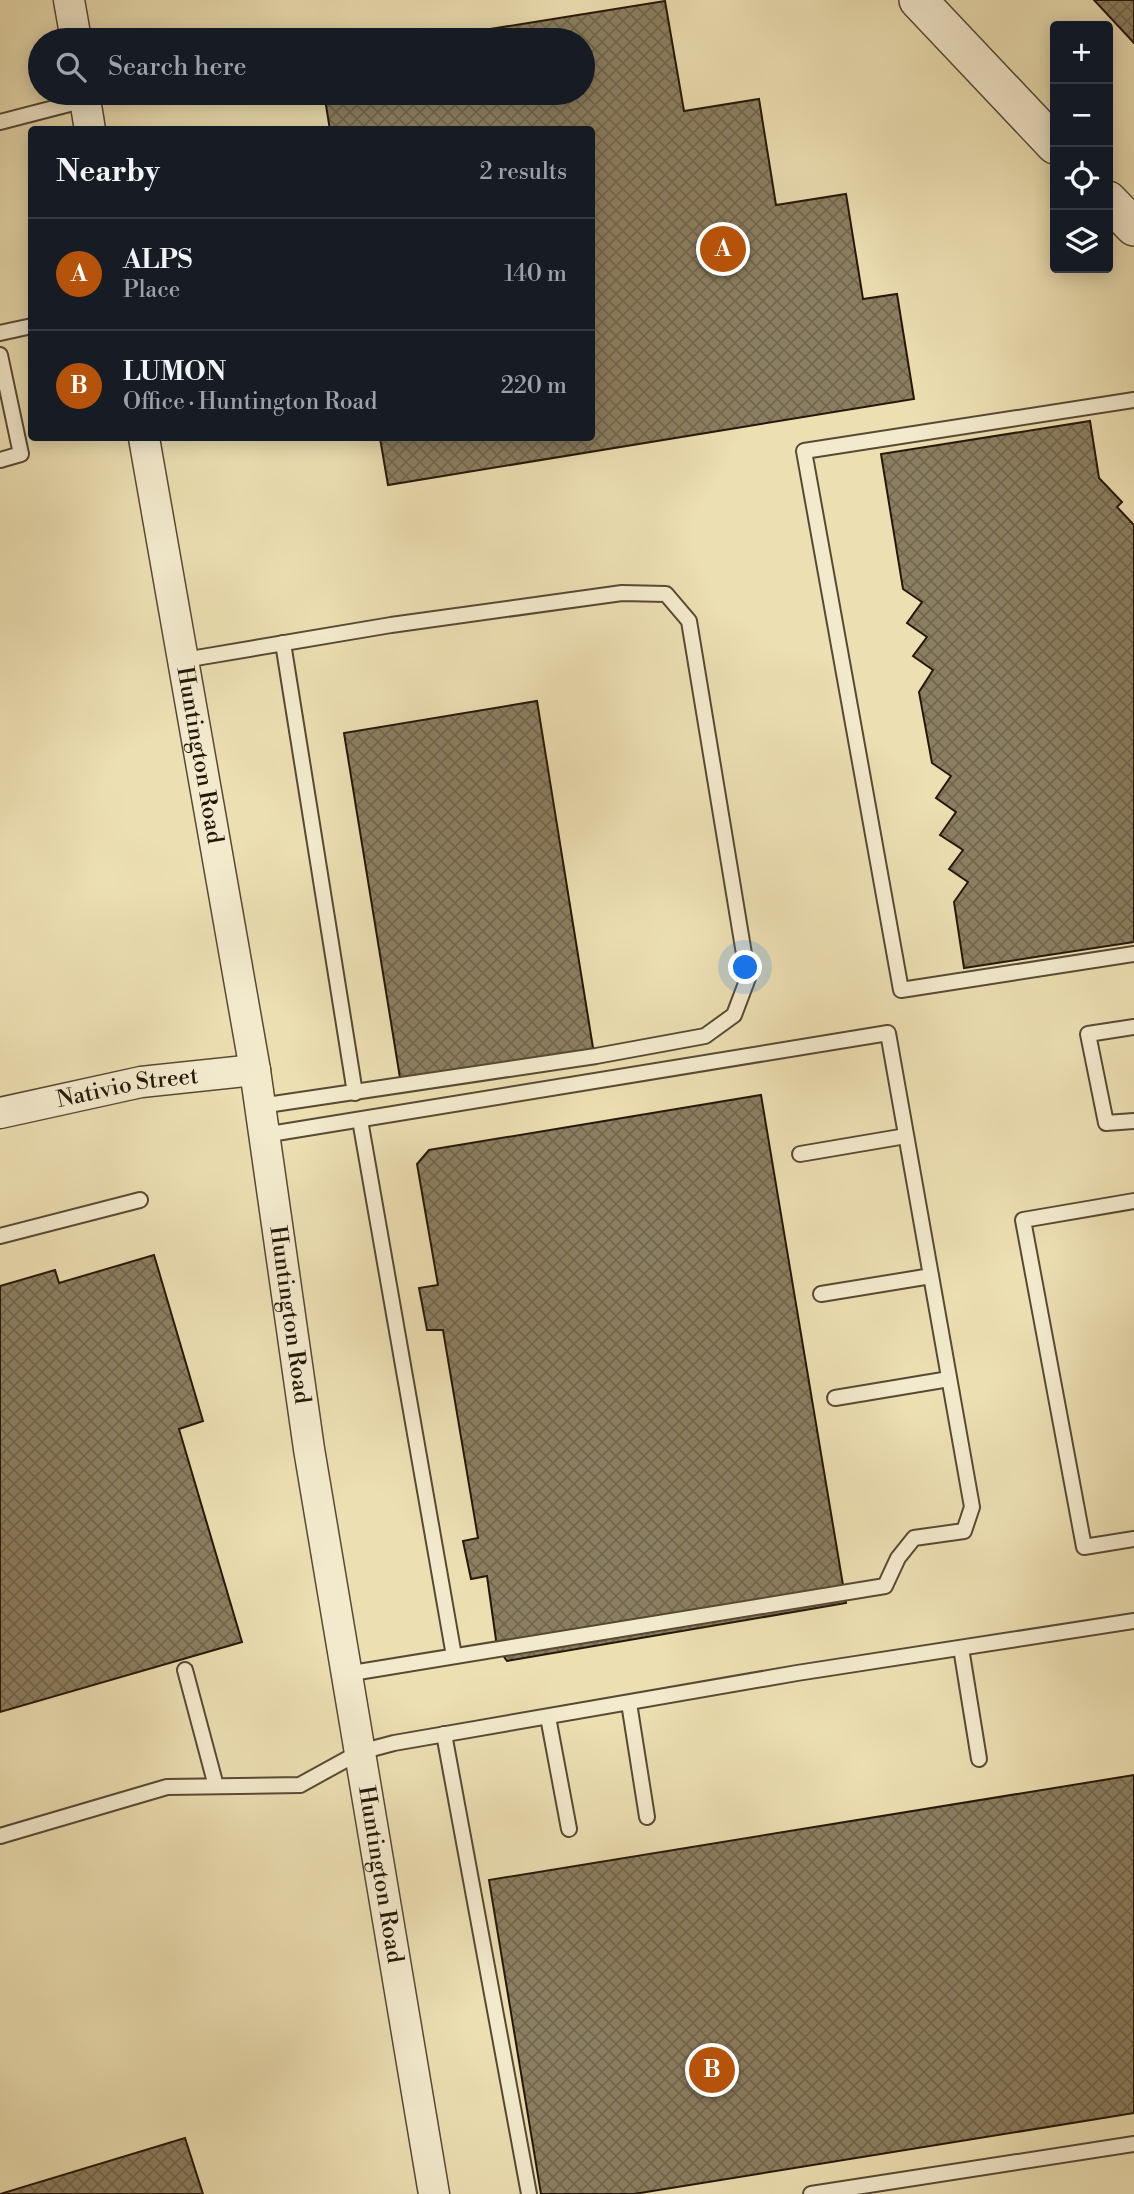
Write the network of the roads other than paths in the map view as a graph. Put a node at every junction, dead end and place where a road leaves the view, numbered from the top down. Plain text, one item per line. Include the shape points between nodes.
1 (69, 0) edge
2 (918, 0) edge
3 (74, 28) edge
4 (56, 105) edge
5 (86, 105) edge
6 (0, 122) edge
7 (89, 126) edge
8 (1050, 140) edge
9 (1113, 205) edge
10 (1134, 227) edge
11 (28, 327) edge
12 (0, 333) edge
13 (0, 355) edge
14 (1134, 400) edge
15 (145, 441) edge
16 (0, 460) edge
17 (283, 643) junction
18 (184, 660) junction
19 (1134, 954) edge
20 (1134, 1027) edge
21 (255, 1070) junction
22 (355, 1093) junction
23 (260, 1106) junction
24 (0, 1114) edge
25 (360, 1120) junction
26 (1134, 1121) edge
27 (264, 1135) junction
28 (906, 1136) junction
29 (800, 1154) dead end
30 (140, 1200) dead end
31 (1134, 1200) edge
32 (0, 1236) edge
33 (931, 1276) junction
34 (821, 1294) dead end
35 (949, 1379) junction
36 (835, 1398) dead end
37 (1134, 1539) edge
38 (1134, 1621) edge
39 (961, 1648) junction
40 (454, 1656) junction
41 (185, 1670) dead end
42 (346, 1674) junction
43 (629, 1703) junction
44 (548, 1717) junction
45 (444, 1734) junction
46 (360, 1752) junction
47 (979, 1759) dead end
48 (216, 1786) junction
49 (647, 1817) dead end
50 (569, 1829) dead end
51 (0, 1836) edge
52 (1134, 2144) edge
53 (842, 2192) edge
54 (434, 2194) edge
55 (529, 2194) edge
56 (811, 2194) edge

1 - 3 street
2 - 8 street
4 - 6 lane
5 - 7 street
9 - 10 street
11 - 12 lane
13 - 16 lane via 21,454
14 - 19 lane via 804,451 901,990
15 - 18 street, Huntington Road
17 - 18 lane
17 - 22 lane
17 - 22 lane via 622,593 666,594 689,621 748,978 734,1015 705,1036
18 - 21 street, Huntington Road
20 - 26 lane via 1088,1034 1106,1123
21 - 23 street, Huntington Road
21 - 24 street, Nativio Street via 141,1082
22 - 23 lane
23 - 27 street, Huntington Road
25 - 27 lane
25 - 28 lane via 888,1033
25 - 40 lane
27 - 42 street, Huntington Road
28 - 29 lane
28 - 33 lane
30 - 32 lane
31 - 37 lane via 1023,1220 1084,1547
33 - 34 lane
33 - 35 lane
35 - 36 lane
35 - 40 lane via 972,1507 964,1531 914,1538 885,1586
38 - 39 lane
39 - 43 lane
39 - 47 lane
40 - 42 lane
41 - 48 lane
42 - 46 street, Huntington Road
43 - 44 lane
43 - 49 lane
44 - 45 lane
44 - 50 lane
45 - 46 lane
45 - 55 lane
46 - 48 lane via 300,1785
46 - 54 street, Huntington Road
48 - 51 lane via 167,1787
52 - 53 lane
53 - 56 lane

